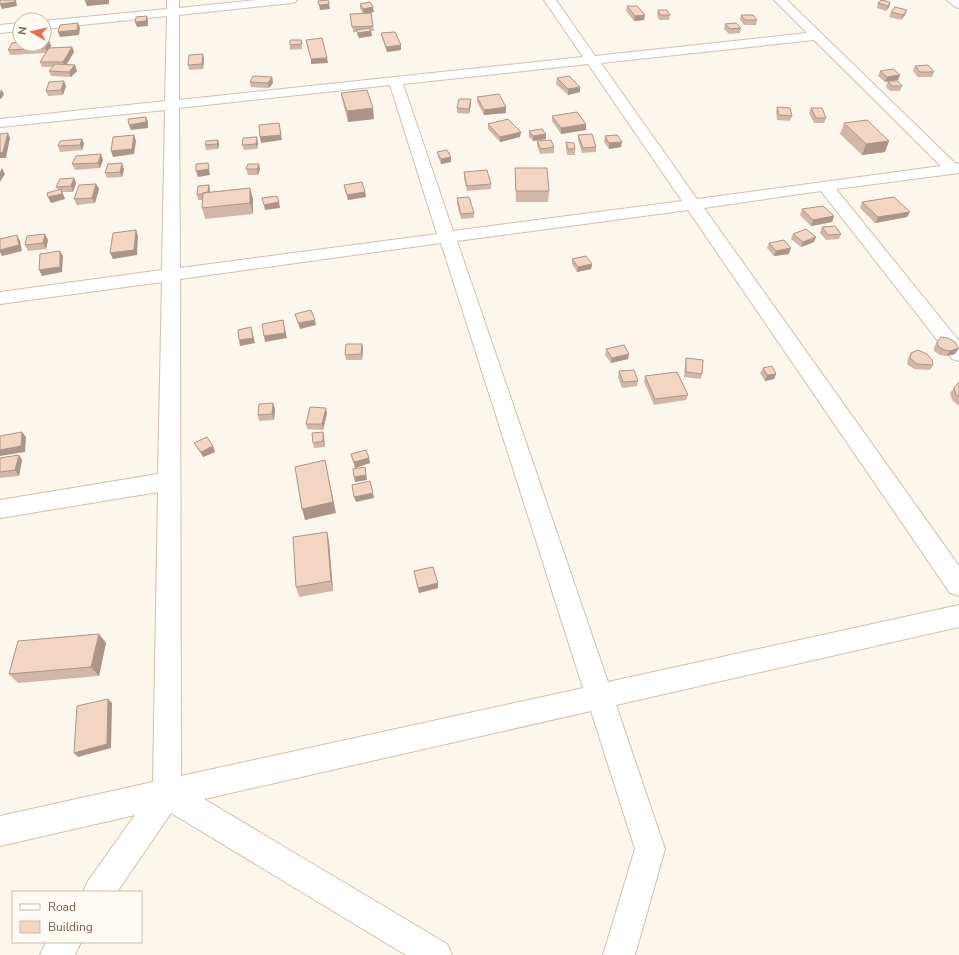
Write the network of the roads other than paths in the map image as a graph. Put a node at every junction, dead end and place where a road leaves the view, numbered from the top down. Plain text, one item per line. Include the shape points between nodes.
1 (291, 0) edge
2 (550, 0) edge
3 (780, 0) edge
4 (953, 0) edge
5 (959, 5) edge
6 (173, 6) edge
7 (52, 24) edge
8 (12, 28) edge
9 (0, 29) edge
10 (817, 36) junction
11 (592, 60) junction
12 (395, 81) junction
13 (172, 105) junction
14 (0, 123) edge
15 (956, 168) edge
16 (825, 186) junction
17 (693, 204) junction
18 (447, 237) junction
19 (171, 275) junction
20 (0, 298) edge
21 (959, 354) edge
22 (170, 480) junction
23 (0, 509) edge
24 (959, 586) edge
25 (959, 616) edge
26 (600, 696) junction
27 (167, 794) junction
28 (0, 831) edge
29 (100, 891) edge
30 (64, 943) edge
31 (56, 955) edge
32 (436, 955) edge
33 (619, 955) edge

1 - 6 street
2 - 11 street
3 - 10 street
4 - 5 street
6 - 7 street
6 - 13 street
8 - 9 street
10 - 11 street
10 - 15 street
11 - 12 street
11 - 17 street
12 - 13 street
12 - 18 street
13 - 14 street
13 - 19 street
15 - 16 street
16 - 17 street
16 - 21 street
17 - 18 street
17 - 24 street
18 - 19 street
18 - 26 street
19 - 20 street
19 - 22 street
22 - 23 street
22 - 27 street
25 - 26 street
26 - 27 street
26 - 33 street via 650,849
27 - 28 street
27 - 29 street
27 - 32 street
30 - 31 street

